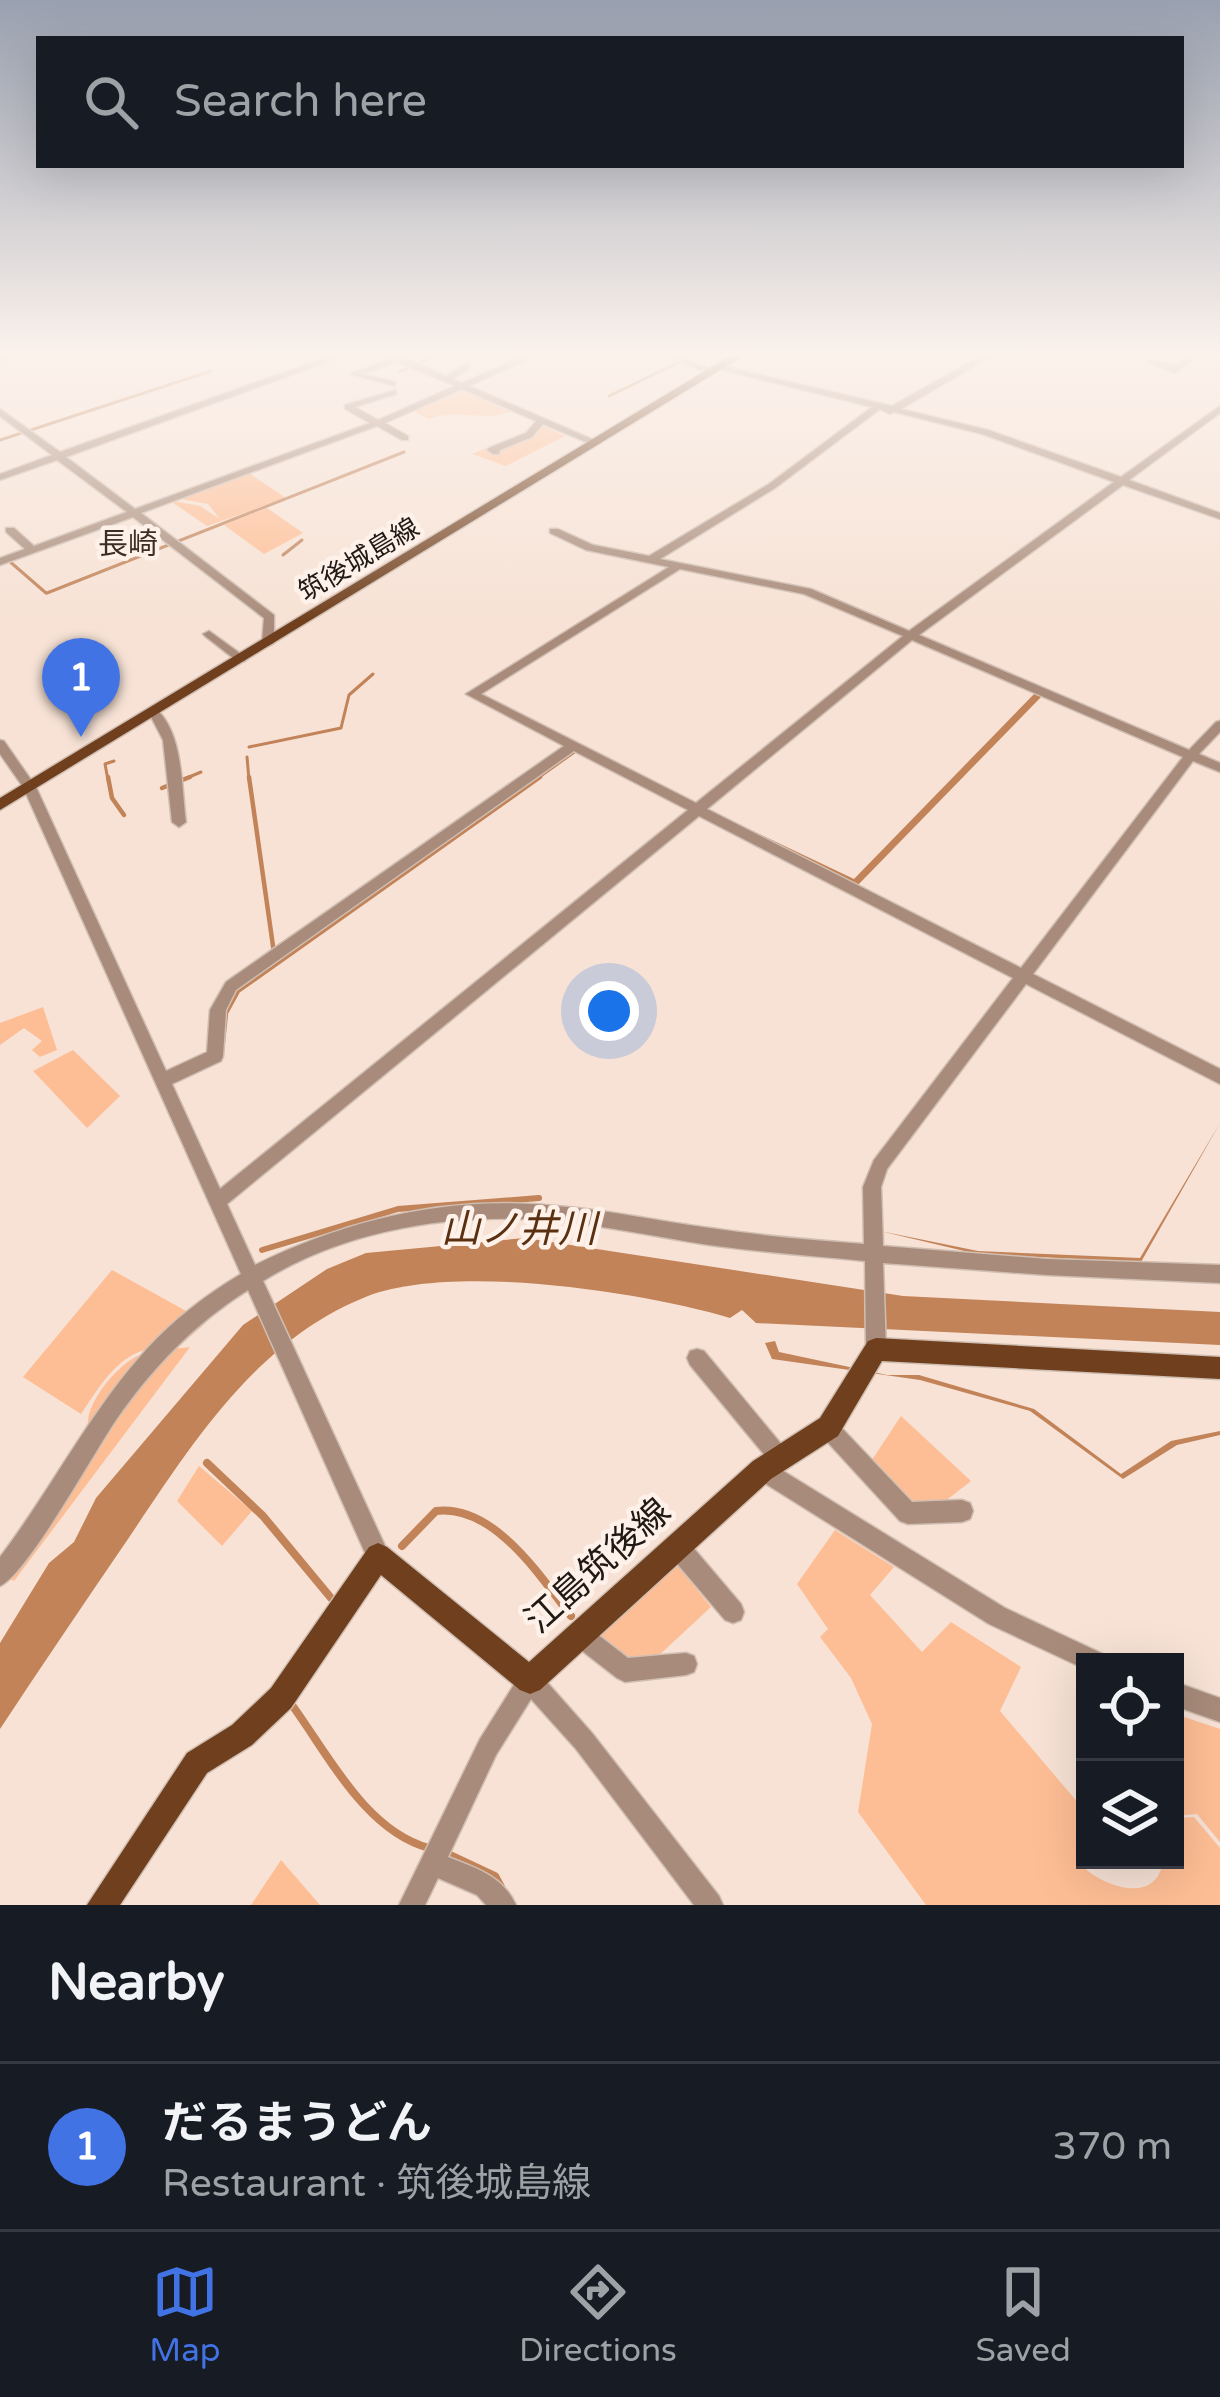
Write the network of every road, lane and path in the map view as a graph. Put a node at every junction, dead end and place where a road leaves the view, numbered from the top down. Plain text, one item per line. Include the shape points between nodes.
1 (41, 443) edge
2 (99, 443) edge
3 (321, 443) edge
4 (509, 443) edge
5 (596, 443) edge
6 (829, 443) edge
7 (1016, 443) edge
8 (1174, 443) edge
9 (496, 452) dead end
10 (59, 457) junction
11 (0, 477) edge
12 (1123, 481) junction
13 (134, 512) junction
14 (1220, 516) edge
15 (10, 530) dead end
16 (554, 532) dead end
17 (32, 550) junction
18 (649, 561) junction
19 (0, 562) edge
20 (678, 566) junction
21 (209, 634) dead end
22 (911, 635) junction
23 (268, 644) junction
24 (241, 659) junction
25 (154, 711) junction
26 (1220, 725) edge
27 (0, 744) edge
28 (572, 747) junction
29 (1191, 755) junction
30 (1220, 768) edge
31 (29, 787) junction
32 (0, 805) edge
33 (698, 810) junction
34 (179, 822) dead end
35 (1022, 976) junction
36 (1220, 1077) edge
37 (162, 1081) junction
38 (218, 1202) junction
39 (871, 1253) junction
40 (1220, 1274) edge
41 (251, 1276) junction
42 (876, 1341) junction
43 (697, 1358) dead end
44 (1220, 1368) edge
45 (828, 1428) junction
46 (771, 1464) junction
47 (962, 1511) dead end
48 (677, 1546) junction
49 (378, 1556) junction
50 (0, 1576) edge
51 (733, 1612) dead end
52 (580, 1635) junction
53 (1076, 1653) edge
54 (686, 1664) dead end
55 (530, 1680) junction
56 (1184, 1697) edge
57 (1220, 1710) edge
58 (434, 1863) junction
59 (102, 1905) edge
60 (412, 1905) edge
61 (502, 1905) edge
62 (710, 1905) edge

1 - 10 street
2 - 10 street
3 - 13 street
4 - 9 street
5 - 23 main road, 筑後城島線
6 - 18 street
7 - 12 street
8 - 12 street
10 - 11 street
10 - 13 street
12 - 14 street
12 - 22 street
13 - 17 street
13 - 23 street via 270,617
15 - 17 street
16 - 18 street
17 - 19 street
18 - 20 street
20 - 22 street via 807,591
20 - 28 street via 472,694
21 - 24 street
22 - 29 street
22 - 33 street
23 - 24 main road, 筑後城島線
24 - 25 main road, 筑後城島線
25 - 31 main road, 筑後城島線
25 - 34 street via 169,740
26 - 29 street
27 - 31 street
28 - 33 street
28 - 37 street via 231,986 218,1010 215,1056
29 - 30 street
29 - 35 street
31 - 32 main road, 筑後城島線
31 - 37 street
33 - 35 street
33 - 38 street
35 - 36 street
35 - 39 street via 880,1165
37 - 38 street
38 - 41 street
39 - 40 street
39 - 41 street via 479,1211 358,1229
39 - 42 street
41 - 49 street
41 - 50 street via 181,1329 110,1411
42 - 44 main road
42 - 45 main road, 江島筑後線
43 - 46 street
45 - 46 main road, 江島筑後線
45 - 47 street via 908,1513
46 - 48 main road, 江島筑後線
46 - 53 street via 997,1616
48 - 51 street
48 - 52 main road, 江島筑後線
49 - 55 main road, 江島筑後線
49 - 59 main road via 281,1698 197,1763
52 - 54 street via 625,1670
52 - 55 main road, 江島筑後線
55 - 58 street via 488,1747
55 - 62 street
56 - 57 street
58 - 60 street
58 - 61 street via 486,1886

